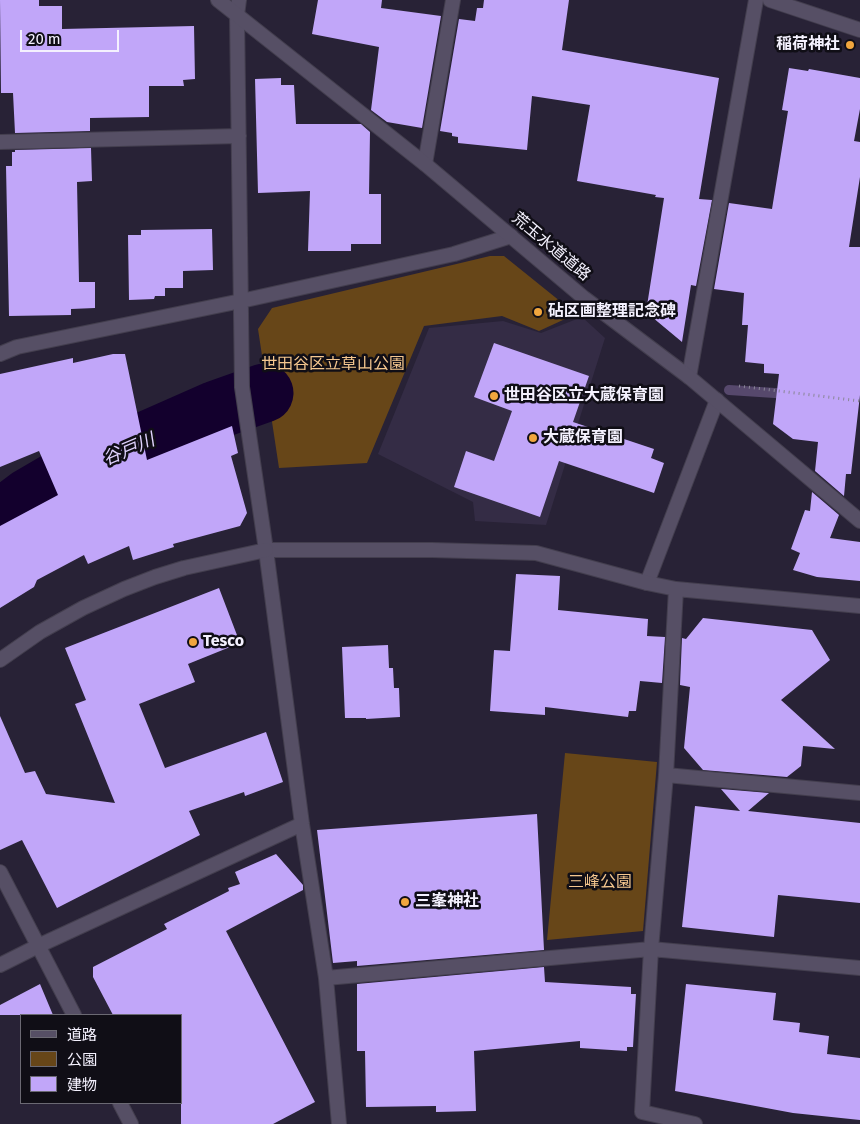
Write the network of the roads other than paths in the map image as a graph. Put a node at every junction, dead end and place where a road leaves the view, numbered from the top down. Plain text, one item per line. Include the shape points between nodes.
1 (218, 0) edge
2 (239, 0) edge
3 (453, 0) edge
4 (756, 0) edge
5 (770, 0) edge
6 (237, 15) junction
7 (860, 30) edge
8 (239, 136) junction
9 (0, 142) edge
10 (425, 164) junction
11 (510, 236) junction
12 (241, 301) junction
13 (0, 354) edge
14 (689, 377) junction
15 (717, 400) junction
16 (860, 521) edge
17 (266, 550) junction
18 (647, 583) junction
19 (676, 589) junction
20 (860, 606) edge
21 (0, 660) edge
22 (666, 775) junction
23 (860, 793) edge
24 (302, 824) junction
25 (0, 872) edge
26 (38, 946) junction
27 (651, 949) junction
28 (0, 965) edge
29 (860, 968) edge
30 (326, 978) junction
31 (73, 1014) edge
32 (121, 1104) edge
33 (131, 1124) edge
34 (339, 1124) edge
35 (694, 1124) edge

1 - 6 street, 荒玉水道道路
2 - 6 street
3 - 10 street
4 - 14 street
5 - 7 street
6 - 8 street
6 - 10 street, 荒玉水道道路
8 - 9 street
8 - 12 street
10 - 11 street, 荒玉水道道路
11 - 12 street via 454,254
11 - 14 street, 荒玉水道道路 via 584,298
12 - 13 street via 17,347
12 - 17 street via 242,387
14 - 15 street, 荒玉水道道路
15 - 16 street, 荒玉水道道路
15 - 18 street
17 - 18 street via 536,553
17 - 21 street via 184,568 124,589 40,632
17 - 24 street
18 - 19 street
19 - 20 street
19 - 22 street
22 - 23 street
22 - 27 street
24 - 26 street
24 - 30 street
25 - 26 street
26 - 28 street
26 - 31 street
27 - 29 street
27 - 30 street
27 - 35 street via 642,1112
30 - 34 street
32 - 33 street

